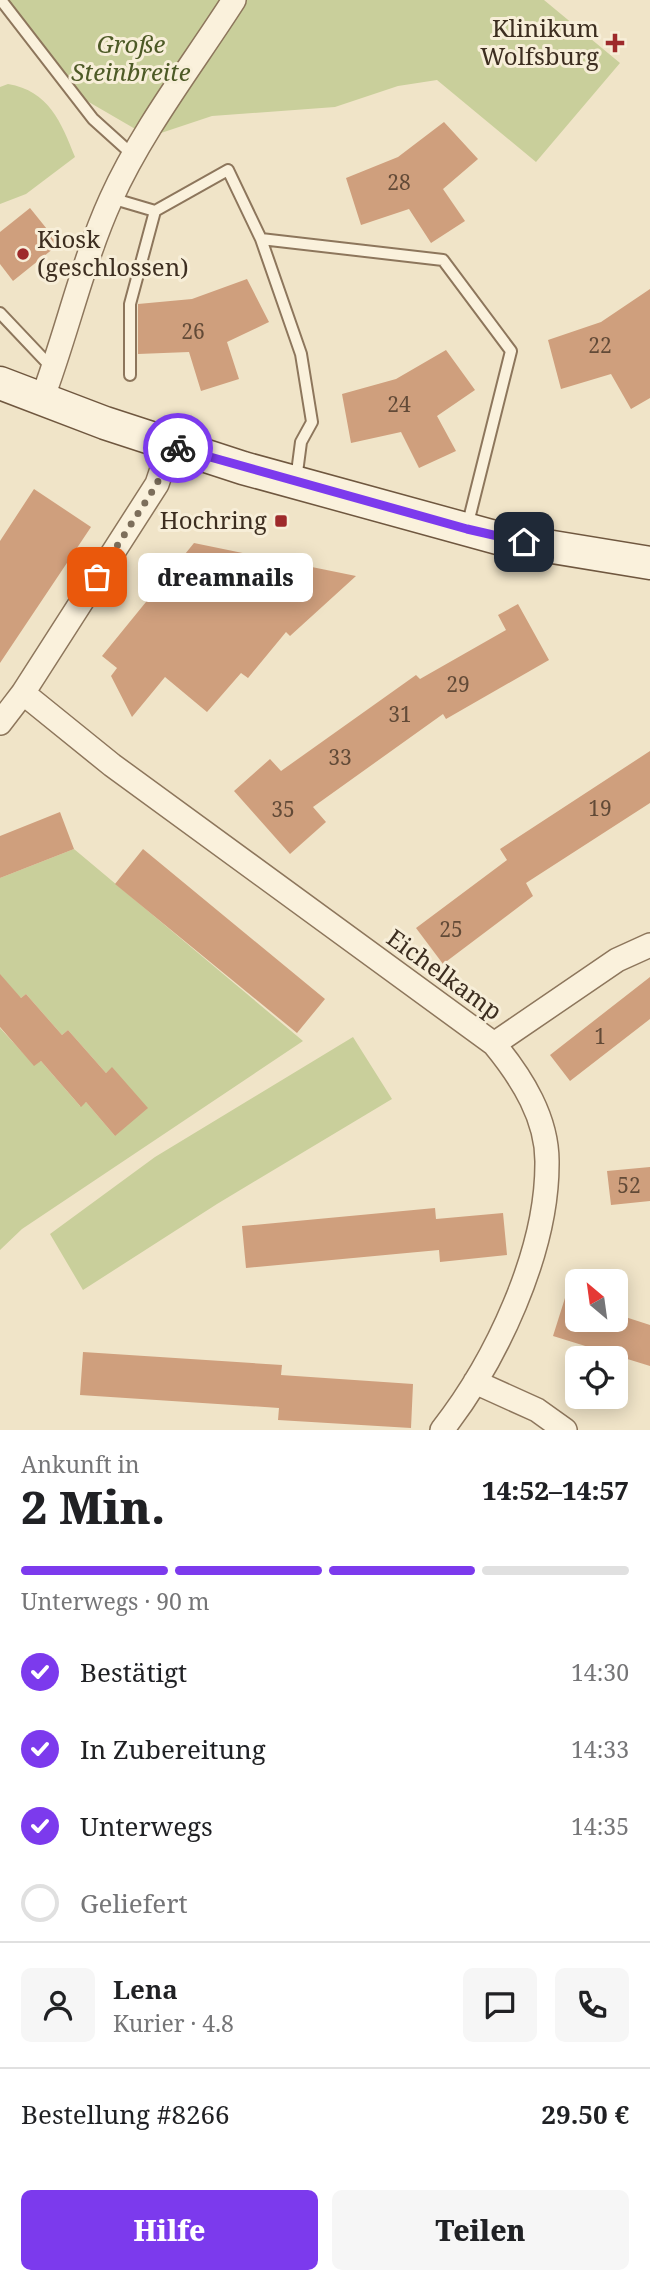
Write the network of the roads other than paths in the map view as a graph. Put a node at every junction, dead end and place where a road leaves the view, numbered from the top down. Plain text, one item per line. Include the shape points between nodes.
1 (1, 0) edge
2 (234, 0) edge
3 (134, 156) junction
4 (111, 198) junction
5 (155, 211) junction
6 (261, 239) junction
7 (0, 313) edge
8 (53, 369) junction
9 (130, 375) dead end
10 (0, 383) edge
11 (41, 399) junction
12 (170, 446) junction
13 (296, 482) junction
14 (467, 529) junction
15 (650, 563) edge
16 (23, 693) junction
17 (0, 723) edge
18 (650, 945) edge
19 (494, 1044) junction
20 (475, 1382) junction
21 (442, 1430) edge
22 (565, 1430) edge

1 - 3 lane via 93,119
2 - 3 street
3 - 4 street
4 - 5 lane
4 - 8 street
5 - 6 lane via 228,170
5 - 9 lane via 130,304
6 - 13 lane via 300,354 312,422 301,442
6 - 14 lane via 443,260 511,351
7 - 8 lane
8 - 11 street
10 - 11 street
11 - 12 street
12 - 13 street
12 - 16 street via 157,484
13 - 14 street
14 - 15 street
16 - 17 street
16 - 19 street, Eichelkamp via 112,765
18 - 19 street via 617,960
19 - 20 street, Eichelkamp via 520,1076 538,1116 547,1163 539,1226 524,1278
20 - 21 street, Eichelkamp
20 - 22 street via 537,1410

